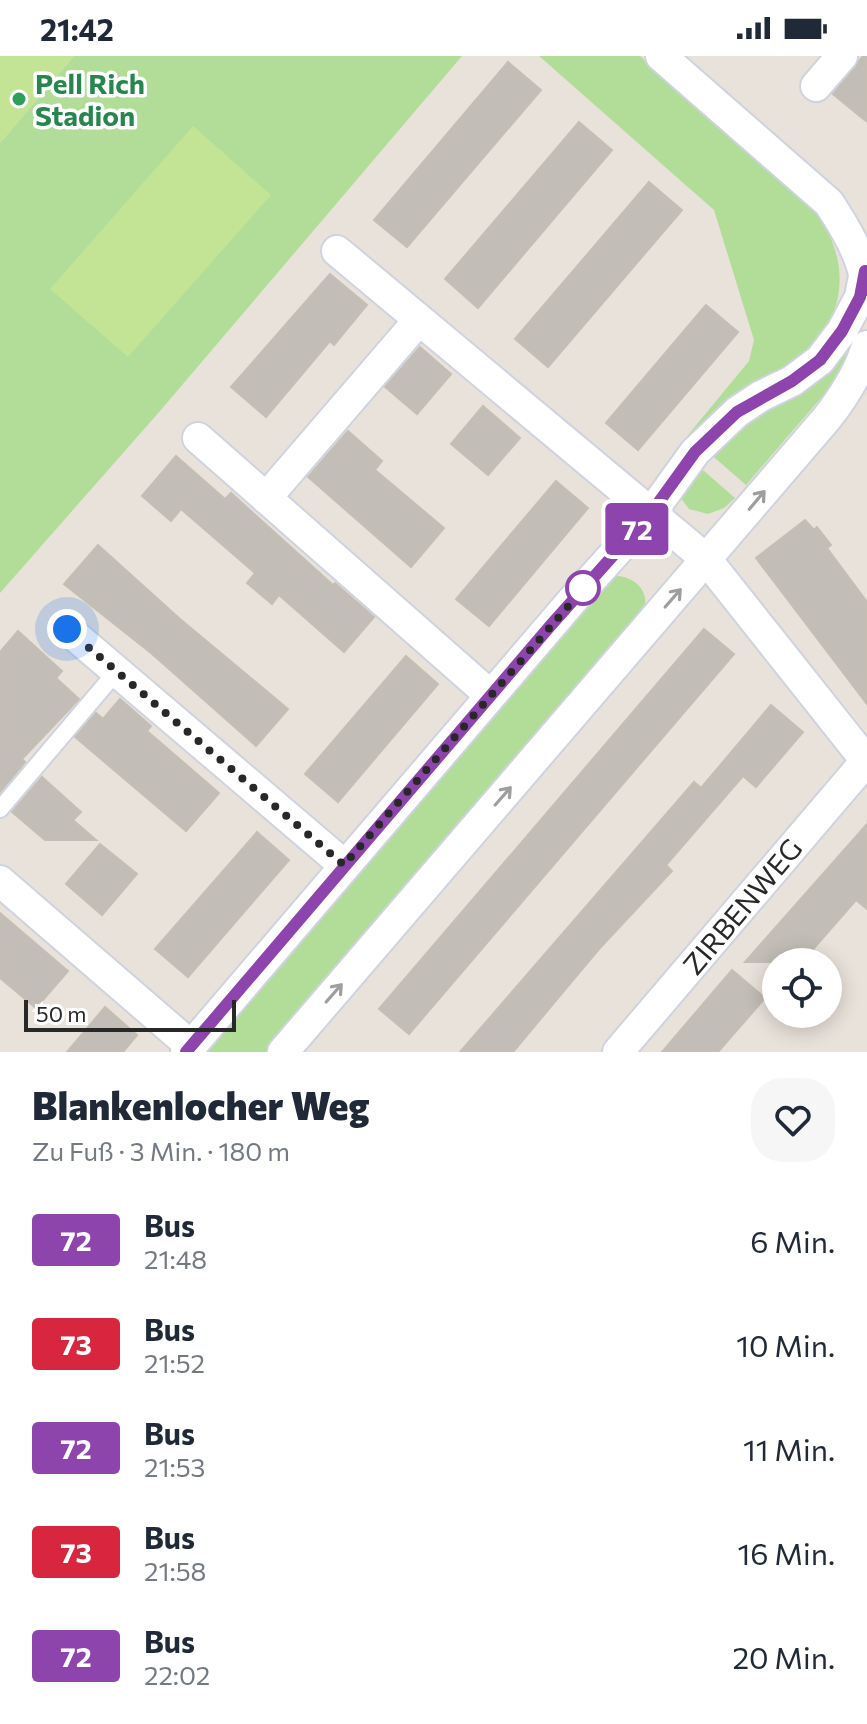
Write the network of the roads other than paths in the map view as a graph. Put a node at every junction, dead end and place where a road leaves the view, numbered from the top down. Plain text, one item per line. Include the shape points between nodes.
1 (662, 56) edge
2 (842, 56) edge
3 (816, 86) dead end
4 (337, 251) dead end
5 (866, 281) edge
6 (419, 320) junction
7 (867, 346) edge
8 (198, 438) dead end
9 (266, 498) junction
10 (651, 513) junction
11 (706, 559) junction
12 (67, 629) dead end
13 (117, 671) junction
14 (490, 695) junction
15 (866, 762) edge
16 (0, 809) edge
17 (344, 865) junction
18 (0, 881) edge
19 (188, 1049) edge
20 (283, 1052) edge
21 (618, 1052) edge

1 - 5 street via 829,203 846,228
2 - 3 street
4 - 6 street
5 - 10 street via 842,331 820,360 713,433
6 - 9 street
6 - 10 street
11 -> 7 street via 846,393
8 - 9 street
9 - 14 street
10 - 11 street
10 - 14 street
11 - 15 street
20 -> 11 street
12 - 13 street
13 - 16 lane
13 - 17 street
14 - 17 street
15 - 21 street, ZIRBENWEG
17 - 19 street
18 - 19 street

